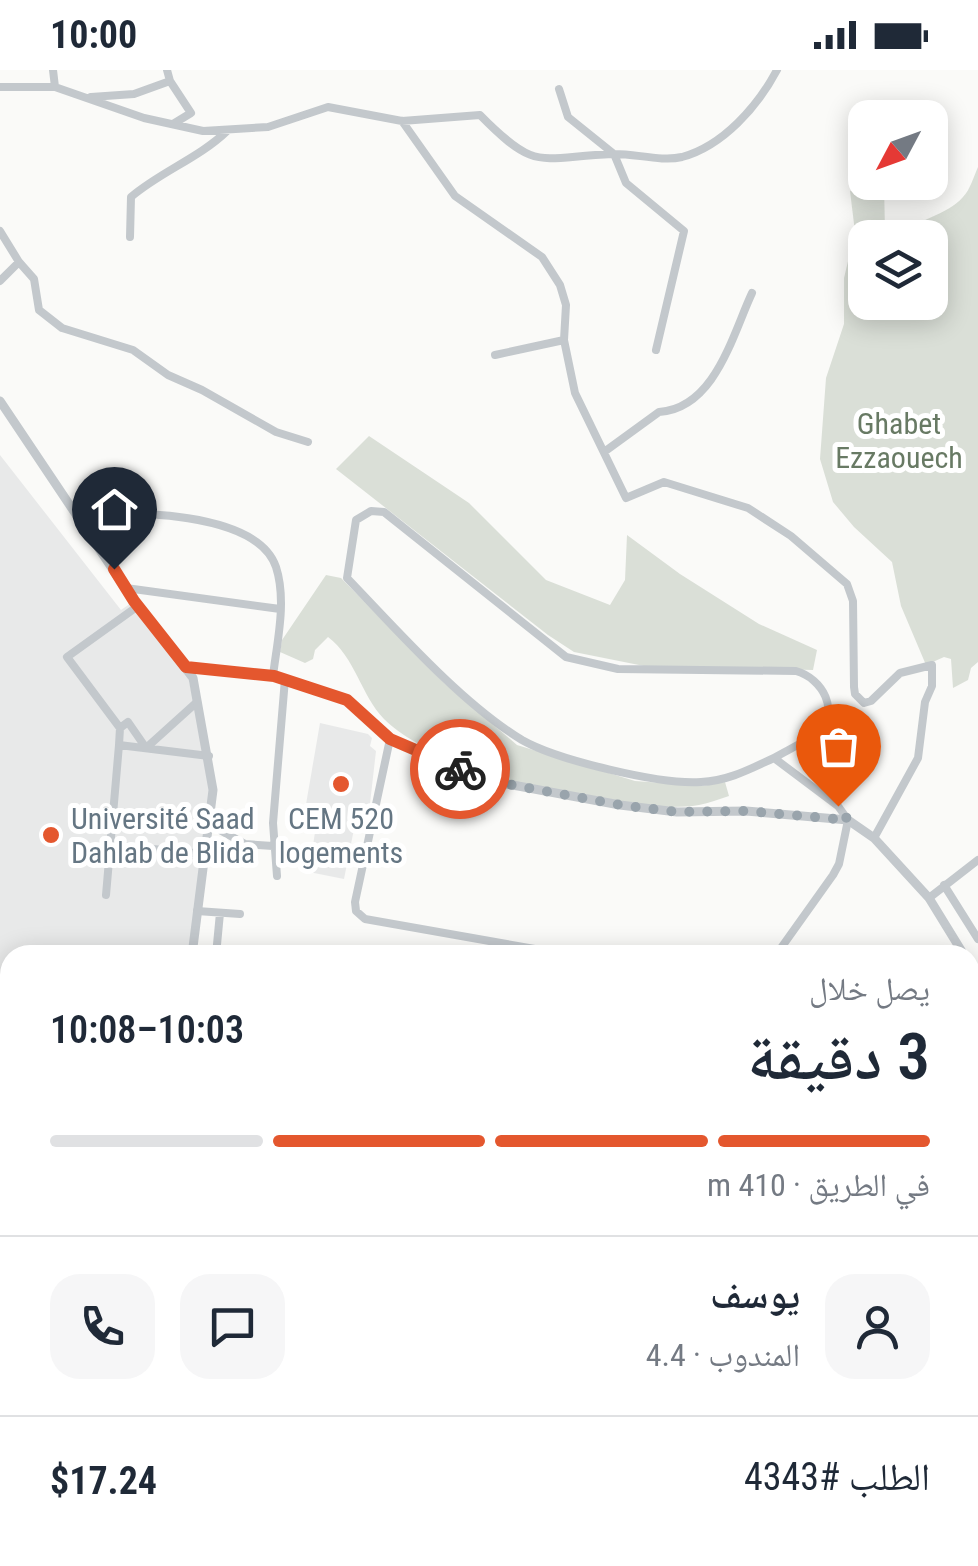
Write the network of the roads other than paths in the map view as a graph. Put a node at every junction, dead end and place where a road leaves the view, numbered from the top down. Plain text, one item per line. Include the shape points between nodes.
1 (54, 70) edge
2 (167, 70) edge
3 (777, 70) edge
4 (170, 81) junction
5 (0, 87) edge
6 (55, 87) junction
7 (559, 89) dead end
8 (86, 97) junction
9 (402, 121) junction
10 (172, 124) junction
11 (227, 131) junction
12 (614, 154) junction
13 (0, 231) edge
14 (130, 237) dead end
15 (19, 262) junction
16 (0, 282) edge
17 (752, 293) dead end
18 (564, 340) junction
19 (656, 350) dead end
20 (496, 355) dead end
21 (0, 401) edge
22 (308, 442) dead end
23 (604, 452) junction
24 (77, 513) junction
25 (125, 588) junction
26 (138, 606) junction
27 (280, 609) junction
28 (186, 667) junction
29 (274, 676) junction
30 (285, 679) junction
31 (197, 702) junction
32 (120, 728) junction
33 (390, 739) junction
34 (119, 745) junction
35 (146, 748) junction
36 (209, 756) junction
37 (774, 758) junction
38 (848, 820) junction
39 (209, 824) junction
40 (874, 838) junction
41 (111, 845) junction
42 (273, 846) junction
43 (206, 854) junction
44 (978, 860) edge
45 (277, 876) dead end
46 (944, 885) junction
47 (106, 895) dead end
48 (929, 898) junction
49 (197, 911) junction
50 (220, 912) junction
51 (240, 914) dead end
52 (978, 938) edge
53 (502, 944) joint
54 (193, 945) edge
55 (217, 945) edge
56 (508, 945) edge
57 (783, 945) edge
58 (958, 945) edge

1 - 6 street
2 - 4 street
3 - 12 street via 764,94 721,138 680,158
4 - 8 street via 134,94
4 - 10 street via 190,113
5 - 6 street
6 - 8 street
7 - 12 street via 568,118
8 - 10 street
9 - 11 street via 328,107
9 - 12 street via 480,114 525,155 541,160
9 - 18 street via 455,196 542,257 566,304
10 - 11 street
11 - 14 street via 131,198
12 - 19 street via 626,184 684,232
13 - 15 street
15 - 16 street
15 - 22 street via 34,278 39,310 62,328 132,350 276,432
17 - 23 street via 698,397 659,412
18 - 20 street
18 - 23 street via 574,392
21 - 24 street
23 - 40 street via 626,498 664,482 748,508 848,584 859,700 871,701 900,673 932,665 918,758
24 - 25 street
24 - 27 street via 124,512 243,532 271,557
25 - 26 street
25 - 27 street
26 - 28 street
26 - 32 street via 66,657
27 - 29 street
28 - 29 street
28 - 31 street
29 - 30 street
30 - 33 street via 347,700
30 - 42 street
31 - 35 street
31 - 36 street
32 - 34 street
32 - 35 street via 128,722
33 - 38 street via 507,784 620,805
33 - 53 street via 356,911 365,920
34 - 35 street
34 - 41 street
35 - 36 street
36 - 39 street
37 - 37 street via 734,776 682,781 625,774 520,739 449,680 347,578 356,520 384,512 566,657 618,669 796,671 812,677 826,695 825,721
37 - 38 street
38 - 40 street
38 - 57 street via 833,876
39 - 42 street via 245,844
39 - 43 street
40 - 48 street
41 - 43 street
41 - 47 street
42 - 45 street
43 - 49 street
44 - 46 street
46 - 48 street
46 - 52 street
48 - 58 street
49 - 50 street
49 - 54 street
50 - 51 street
50 - 55 street
53 - 56 street

